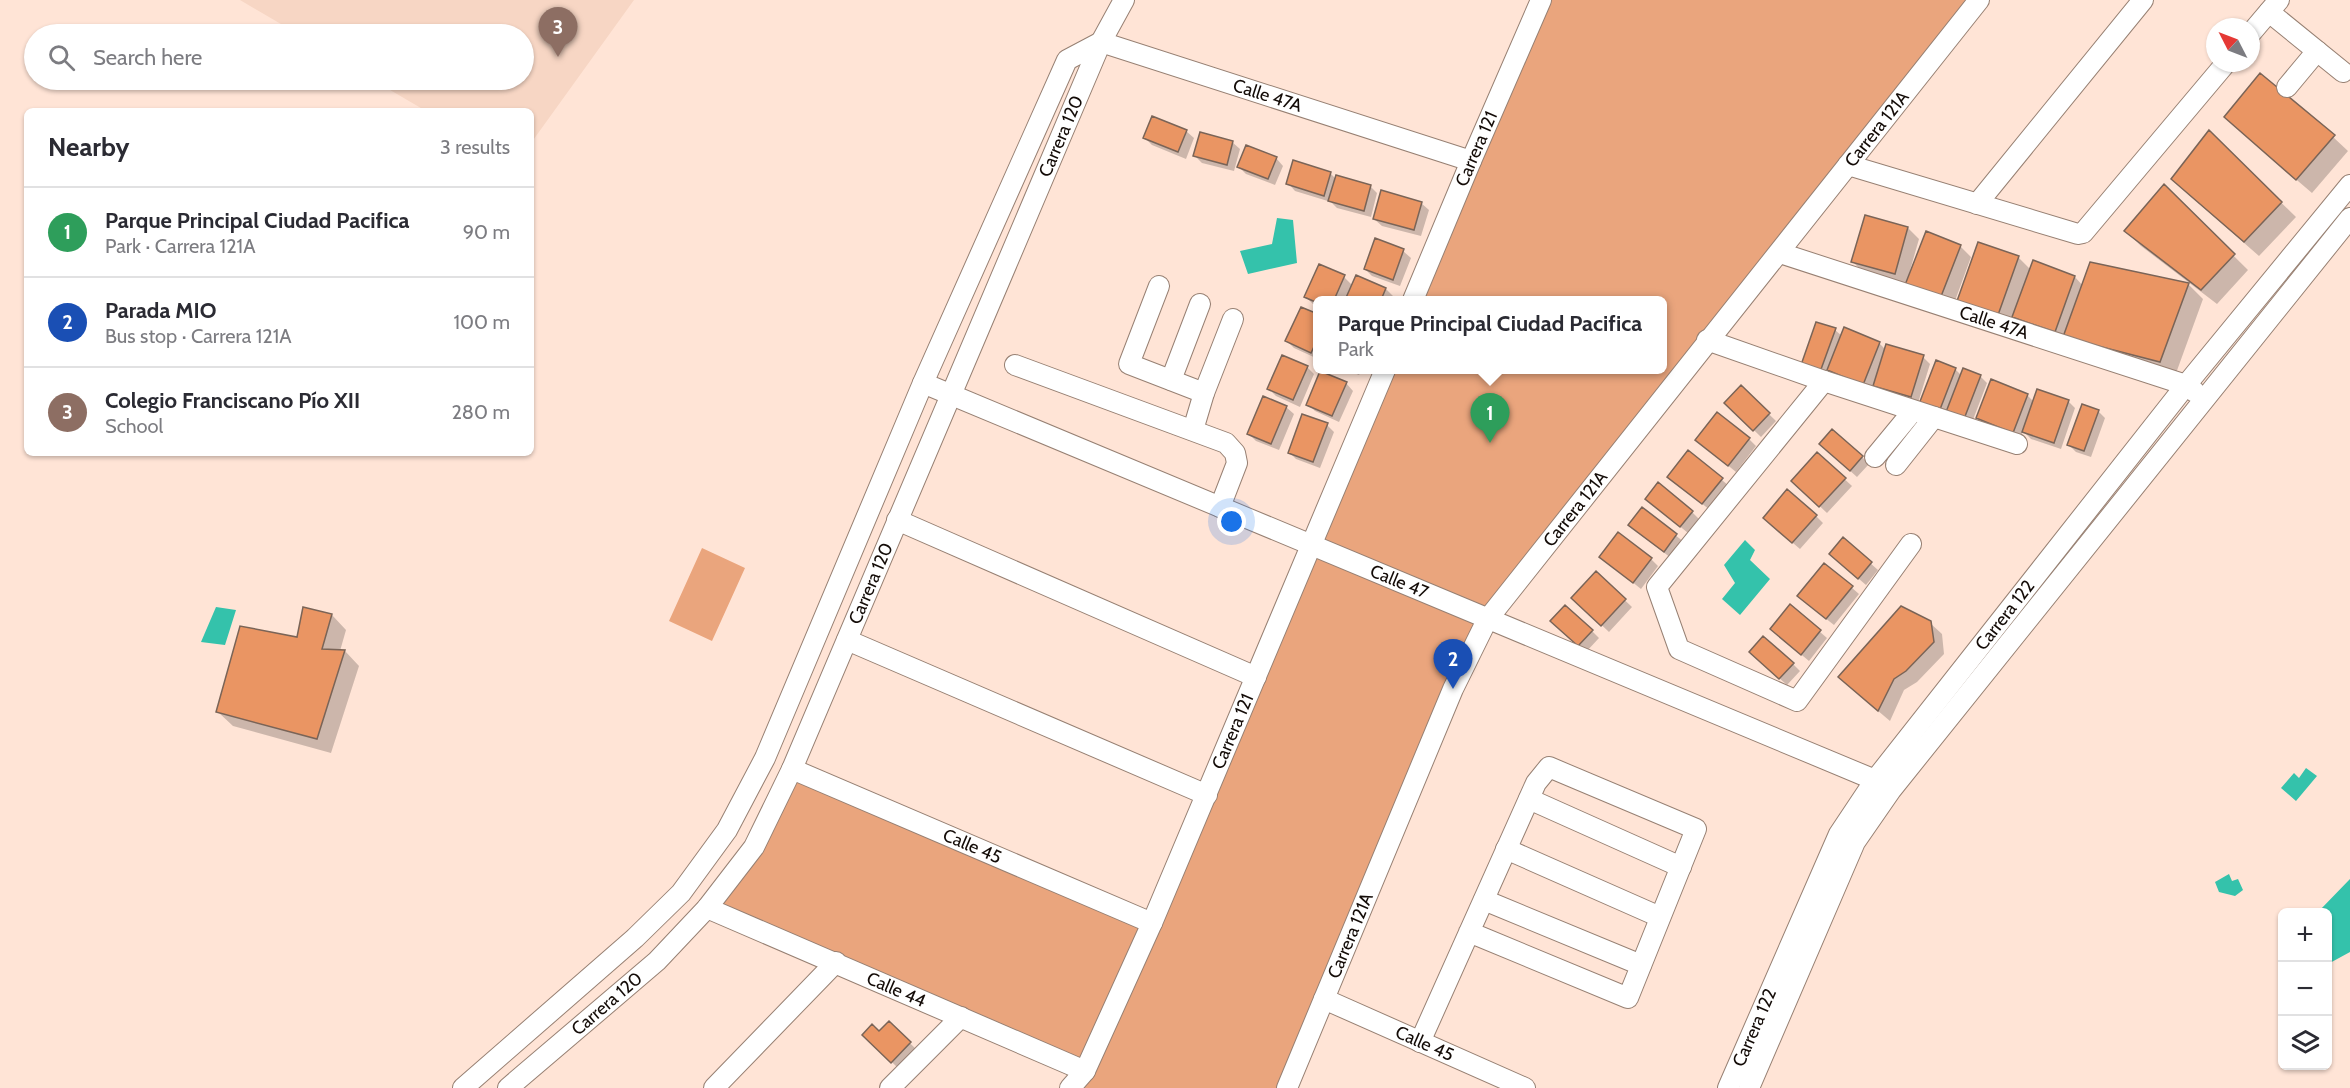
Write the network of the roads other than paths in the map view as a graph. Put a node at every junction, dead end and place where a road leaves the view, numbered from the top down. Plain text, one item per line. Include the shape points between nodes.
1 (1124, 0) edge
2 (1541, 0) edge
3 (1979, 0) edge
4 (2143, 0) edge
5 (2274, 6) edge
6 (2260, 22) edge
7 (1101, 42) junction
8 (2317, 51) junction
9 (2218, 72) edge
10 (2343, 72) dead end
11 (2287, 87) dead end
12 (1471, 161) junction
13 (1848, 165) junction
14 (2350, 184) edge
15 (1977, 204) junction
16 (2350, 218) edge
17 (1780, 253) junction
18 (1159, 286) dead end
19 (1415, 296) edge
20 (1200, 304) dead end
21 (1233, 319) dead end
22 (1707, 340) junction
23 (1015, 365) dead end
24 (1383, 374) edge
25 (1171, 380) junction
26 (1824, 381) junction
27 (923, 383) junction
28 (2186, 385) junction
29 (1204, 393) junction
30 (950, 395) junction
31 (2205, 400) junction
32 (1913, 411) junction
33 (1934, 417) junction
34 (1193, 430) junction
35 (2017, 444) dead end
36 (1875, 457) dead end
37 (1896, 465) dead end
38 (1220, 507) junction
39 (897, 520) junction
40 (1911, 544) dead end
41 (1312, 546) junction
42 (1487, 620) junction
43 (847, 640) junction
44 (1256, 677) junction
45 (792, 769) junction
46 (1883, 785) junction
47 (1207, 795) junction
48 (1529, 799) junction
49 (1506, 849) junction
50 (1681, 867) junction
51 (1484, 900) junction
52 (707, 908) junction
53 (1660, 917) junction
54 (1152, 923) junction
55 (1469, 932) junction
56 (836, 962) junction
57 (1641, 965) junction
58 (1324, 999) junction
59 (961, 1017) junction
60 (1420, 1042) junction
61 (1085, 1071) junction
62 (463, 1088) edge
63 (508, 1088) edge
64 (714, 1088) edge
65 (890, 1088) edge
66 (1070, 1088) edge
67 (1287, 1088) edge
68 (1525, 1088) edge
69 (1728, 1088) edge
70 (1749, 1088) edge

1 - 7 street, Carrera 120
2 - 12 street, Carrera 121
3 - 13 street, Carrera 121A
4 - 15 street
5 - 6 street
5 - 8 street
7 - 12 street, Calle 47A
7 - 27 street, Carrera 120 via 1067,60
7 - 30 street, Carrera 120
8 - 10 street
8 - 11 street
9 - 15 street via 2083,233
12 - 19 street, Carrera 121
13 - 15 street
13 - 17 street, Carrera 121A
14 - 28 street, Carrera 122
16 - 31 street, Carrera 122
17 - 22 street, Carrera 121A
17 - 28 street, Calle 47A
18 - 25 street via 1129,364
20 - 25 street
21 - 29 street
22 - 26 street
22 - 42 street, Carrera 121A
23 - 34 street
24 - 41 street, Carrera 121
25 - 29 street
26 - 32 street
26 - 40 street via 1657,587 1679,649 1797,701
27 - 30 street, Calle 47
27 - 62 street, Carrera 120 via 765,758 727,830 681,893 635,938
28 - 31 street, Calle 47A
28 - 46 street, Carrera 122
29 - 34 street
30 - 38 street, Calle 47
30 - 39 street, Carrera 120
31 - 46 street, Carrera 122
32 - 33 street
32 - 36 street
33 - 35 street
33 - 37 street
34 - 38 street via 1226,443 1235,453 1237,463
38 - 41 street, Calle 47
39 - 43 street, Carrera 120
39 - 44 street
41 - 42 street, Calle 47
41 - 44 street, Carrera 121
42 - 46 street, Calle 47
42 - 58 street, Carrera 121A via 1453,689
43 - 45 street, Carrera 120
43 - 47 street
44 - 47 street, Carrera 121
45 - 52 street, Carrera 120 via 754,847
45 - 54 street, Calle 45
46 - 69 street, Carrera 122 via 1839,834
46 - 70 street, Carrera 122
47 - 54 street, Carrera 121
48 - 49 street
48 - 50 street
48 - 50 street via 1549,767 1696,829
49 - 51 street
49 - 53 street
50 - 53 street
51 - 55 street
51 - 57 street
52 - 56 street, Calle 44
52 - 63 street, Carrera 120 via 657,961
53 - 57 street
54 - 61 street, Carrera 121
55 - 57 street via 1628,998
55 - 60 street
56 - 59 street, Calle 44
56 - 64 street
58 - 60 street, Calle 45
58 - 67 street, Carrera 121A
59 - 61 street, Calle 44
59 - 65 street
60 - 68 street, Calle 45
61 - 66 street, Carrera 121

